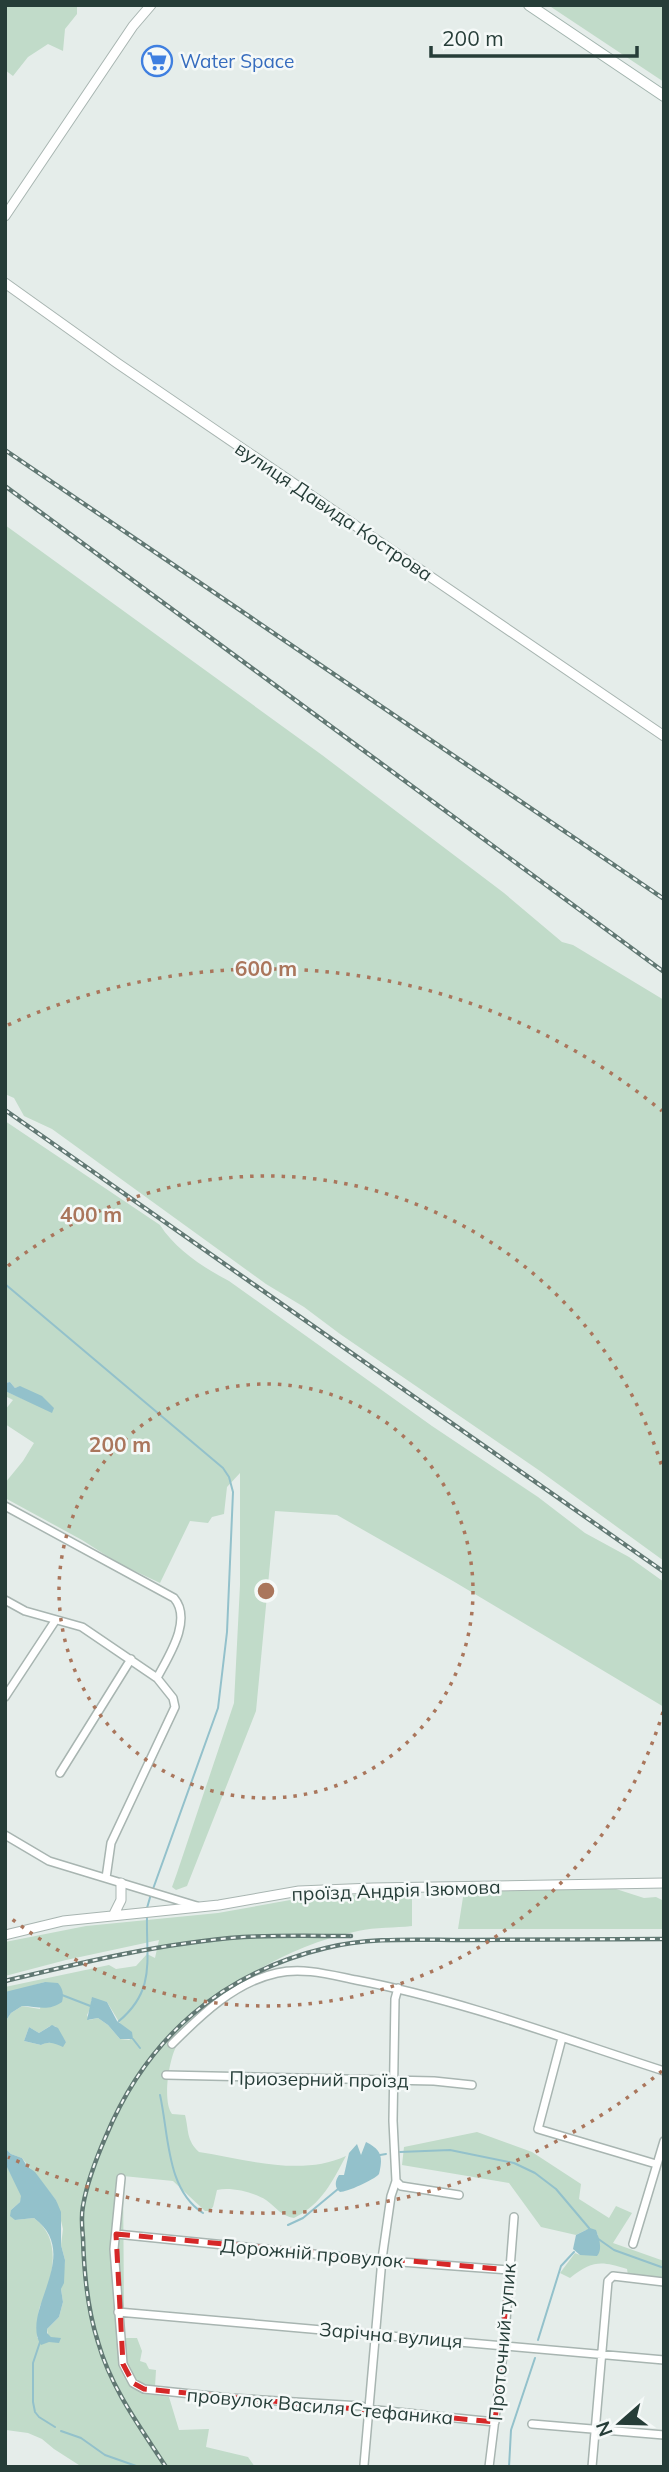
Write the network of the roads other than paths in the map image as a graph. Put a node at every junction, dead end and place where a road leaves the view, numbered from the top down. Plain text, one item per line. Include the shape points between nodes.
1 (151, 5) edge
2 (528, 5) edge
3 (664, 96) edge
4 (5, 216) edge
5 (5, 283) edge
6 (664, 736) edge
7 (5, 1506) edge
8 (5, 1600) edge
9 (55, 1620) junction
10 (131, 1659) junction
11 (157, 1678) junction
12 (5, 1697) edge
13 (60, 1773) dead end
14 (5, 1835) edge
15 (106, 1878) junction
16 (121, 1883) junction
17 (664, 1883) edge
18 (200, 1907) junction
19 (113, 1916) junction
20 (5, 1935) edge
21 (397, 1987) junction
22 (562, 2038) junction
23 (172, 2044) dead end
24 (664, 2071) edge
25 (166, 2075) dead end
26 (394, 2081) junction
27 (472, 2085) dead end
28 (664, 2141) edge
29 (656, 2164) junction
30 (121, 2178) dead end
31 (396, 2181) junction
32 (459, 2195) dead end
33 (514, 2217) dead end
34 (116, 2234) junction
35 (633, 2244) dead end
36 (382, 2259) junction
37 (509, 2270) junction
38 (664, 2282) edge
39 (118, 2312) junction
40 (374, 2334) junction
41 (503, 2346) junction
42 (601, 2354) junction
43 (664, 2360) edge
44 (368, 2409) junction
45 (495, 2422) junction
46 (532, 2424) dead end
47 (595, 2431) junction
48 (664, 2435) edge
49 (364, 2465) edge
50 (489, 2467) edge
51 (592, 2467) edge

1 - 4 street
2 - 3 main road
5 - 6 street, вулиця Давида Кострова
7 - 11 street via 174,1598 180,1619 178,1633
8 - 9 street
9 - 10 street via 82,1627
9 - 12 street
10 - 11 street
10 - 13 street
11 - 15 street via 175,1706 111,1843
14 - 15 street via 49,1861
15 - 16 street
16 - 18 street
16 - 19 street via 121,1900
17 - 18 street, проїзд Андрія Ізюмова via 321,1890
18 - 19 street, проїзд Андрія Ізюмова
19 - 20 street, проїзд Андрія Ізюмова
21 - 22 street
21 - 23 street via 320,1973 273,1974 232,1992
21 - 26 street
22 - 24 street
22 - 29 street via 538,2129
25 - 26 street, Приозерний проїзд
26 - 27 street, Приозерний проїзд
26 - 31 street
28 - 29 street
29 - 35 street
30 - 34 street
31 - 32 street via 401,2186
31 - 36 street
33 - 37 street, Проточний тупик
34 - 36 street, Дорожній провулок
34 - 39 street
36 - 37 street, Дорожній провулок
36 - 40 street
37 - 41 street, Проточний тупик
38 - 42 street via 609,2278
39 - 40 street, Зарічна вулиця
39 - 44 street, провулок Василя Стефаника via 123,2364 133,2383 144,2389
40 - 41 street, Зарічна вулиця
40 - 44 street
41 - 42 street, Зарічна вулиця
41 - 45 street, Проточний тупик
42 - 43 street, Зарічна вулиця
42 - 47 street
44 - 45 street, провулок Василя Стефаника
44 - 49 street
45 - 50 street, Проточний тупик
46 - 47 street
47 - 48 street
47 - 51 street

